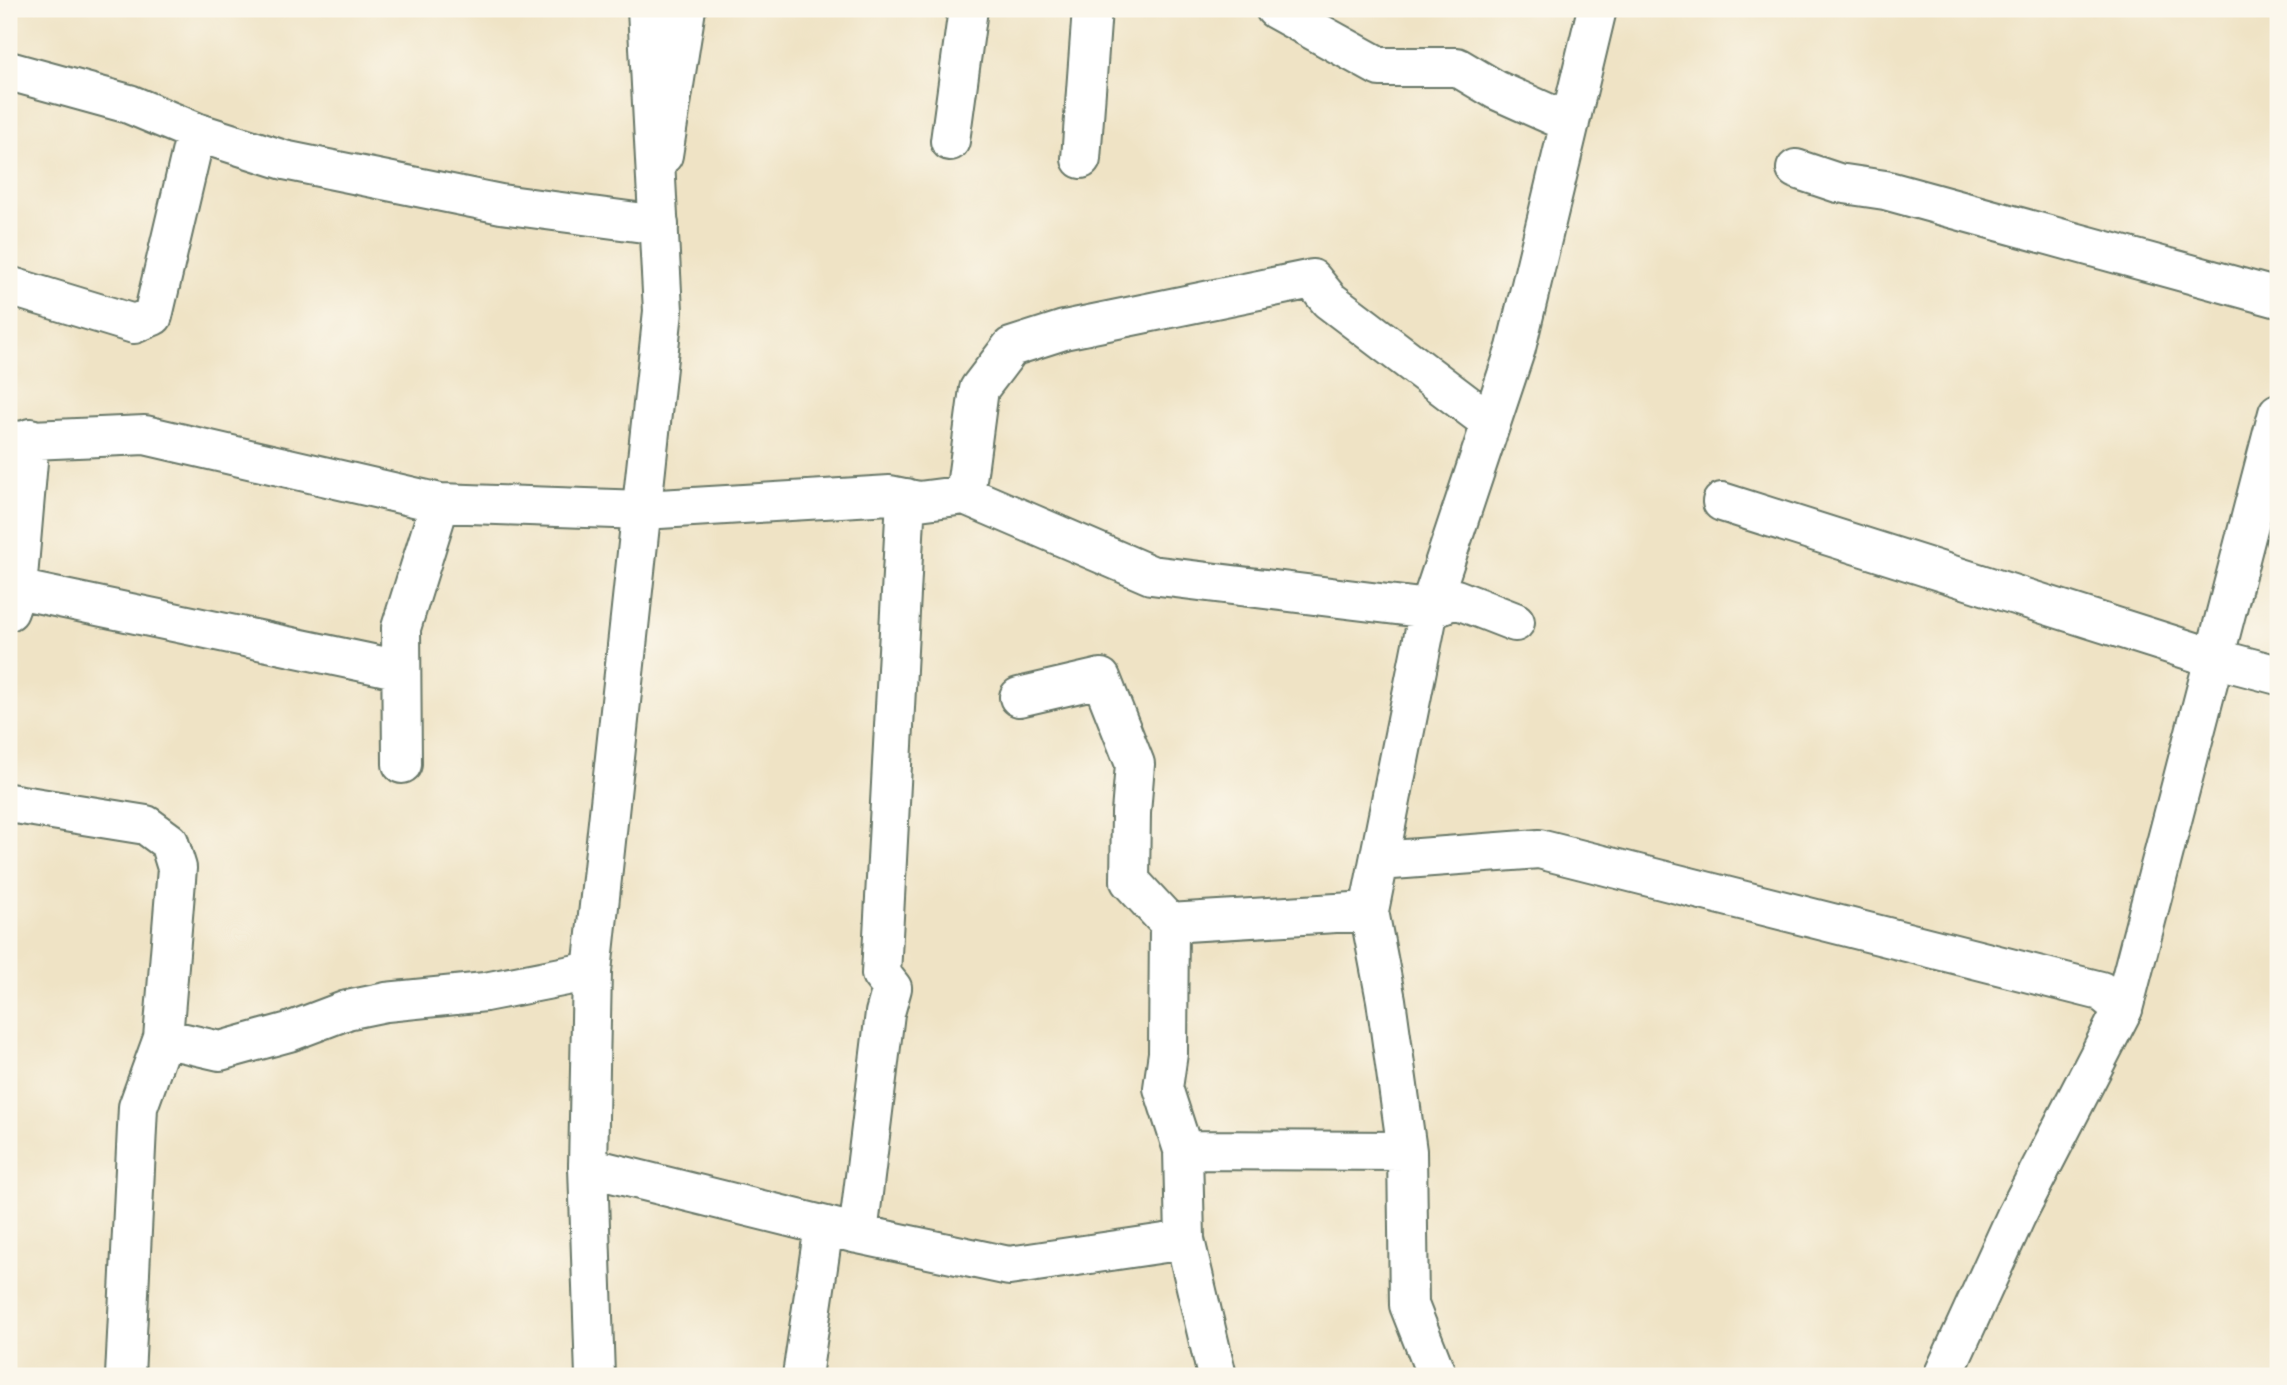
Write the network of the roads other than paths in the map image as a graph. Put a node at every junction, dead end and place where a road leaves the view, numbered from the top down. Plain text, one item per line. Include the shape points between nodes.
1 (646, 9) edge
2 (687, 9) edge
3 (968, 9) edge
4 (1091, 9) edge
5 (1275, 9) edge
6 (1597, 9) edge
7 (9, 71) edge
8 (1570, 123) junction
9 (196, 132) junction
10 (950, 141) dead end
11 (1081, 159) dead end
12 (1796, 170) dead end
13 (658, 209) junction
14 (9, 286) edge
15 (2278, 298) edge
16 (2278, 414) edge
17 (1491, 423) junction
18 (19, 439) edge
19 (965, 495) junction
20 (906, 498) junction
21 (1722, 502) dead end
22 (440, 503) junction
23 (643, 510) junction
24 (13, 600) edge
25 (1429, 609) junction
26 (1515, 622) dead end
27 (2217, 659) junction
28 (401, 670) junction
29 (2278, 675) edge
30 (1019, 697) dead end
31 (402, 764) dead end
32 (9, 803) edge
33 (1379, 861) junction
34 (1369, 911) junction
35 (1169, 923) junction
36 (592, 971) junction
37 (2123, 1009) junction
38 (163, 1038) junction
39 (1183, 1150) junction
40 (1407, 1152) junction
41 (589, 1167) junction
42 (841, 1230) junction
43 (1185, 1240) junction
44 (125, 1376) edge
45 (595, 1376) edge
46 (802, 1376) edge
47 (1217, 1376) edge
48 (1437, 1376) edge
49 (1943, 1376) edge

1 - 13 street
2 - 13 street
3 - 10 street
4 - 11 street
5 - 8 street via 1380,67 1457,67
6 - 8 street
7 - 9 street via 129,104
8 - 17 street via 1516,348
9 - 13 street via 284,160 487,202
9 - 14 street via 153,316 134,324
12 - 15 street via 1885,190
13 - 23 street via 663,311
16 - 27 street
17 - 19 street via 1329,300 1312,279 1064,330 1011,347 979,389
17 - 25 street
18 - 22 street via 145,435
18 - 24 street
19 - 20 street via 919,501
19 - 25 street via 1151,575
20 - 23 street via 890,495
20 - 42 street via 881,974 892,988
21 - 27 street
22 - 23 street
22 - 28 street via 401,628
23 - 36 street
24 - 28 street
25 - 26 street via 1456,600
25 - 33 street
27 - 29 street
27 - 37 street
28 - 31 street
30 - 35 street via 1101,678 1135,764 1130,881
32 - 38 street via 146,825 169,842 177,868
33 - 34 street
33 - 37 street via 1539,849 2101,991
34 - 35 street
34 - 40 street via 1387,1000
35 - 39 street via 1163,1088
36 - 38 street via 485,992 347,1010 220,1051
36 - 41 street
37 - 49 street via 2016,1216
38 - 44 street via 138,1107
39 - 40 street
39 - 43 street
40 - 48 street via 1409,1305
41 - 42 street
41 - 45 street
42 - 43 street via 1009,1266
42 - 46 street
43 - 47 street

